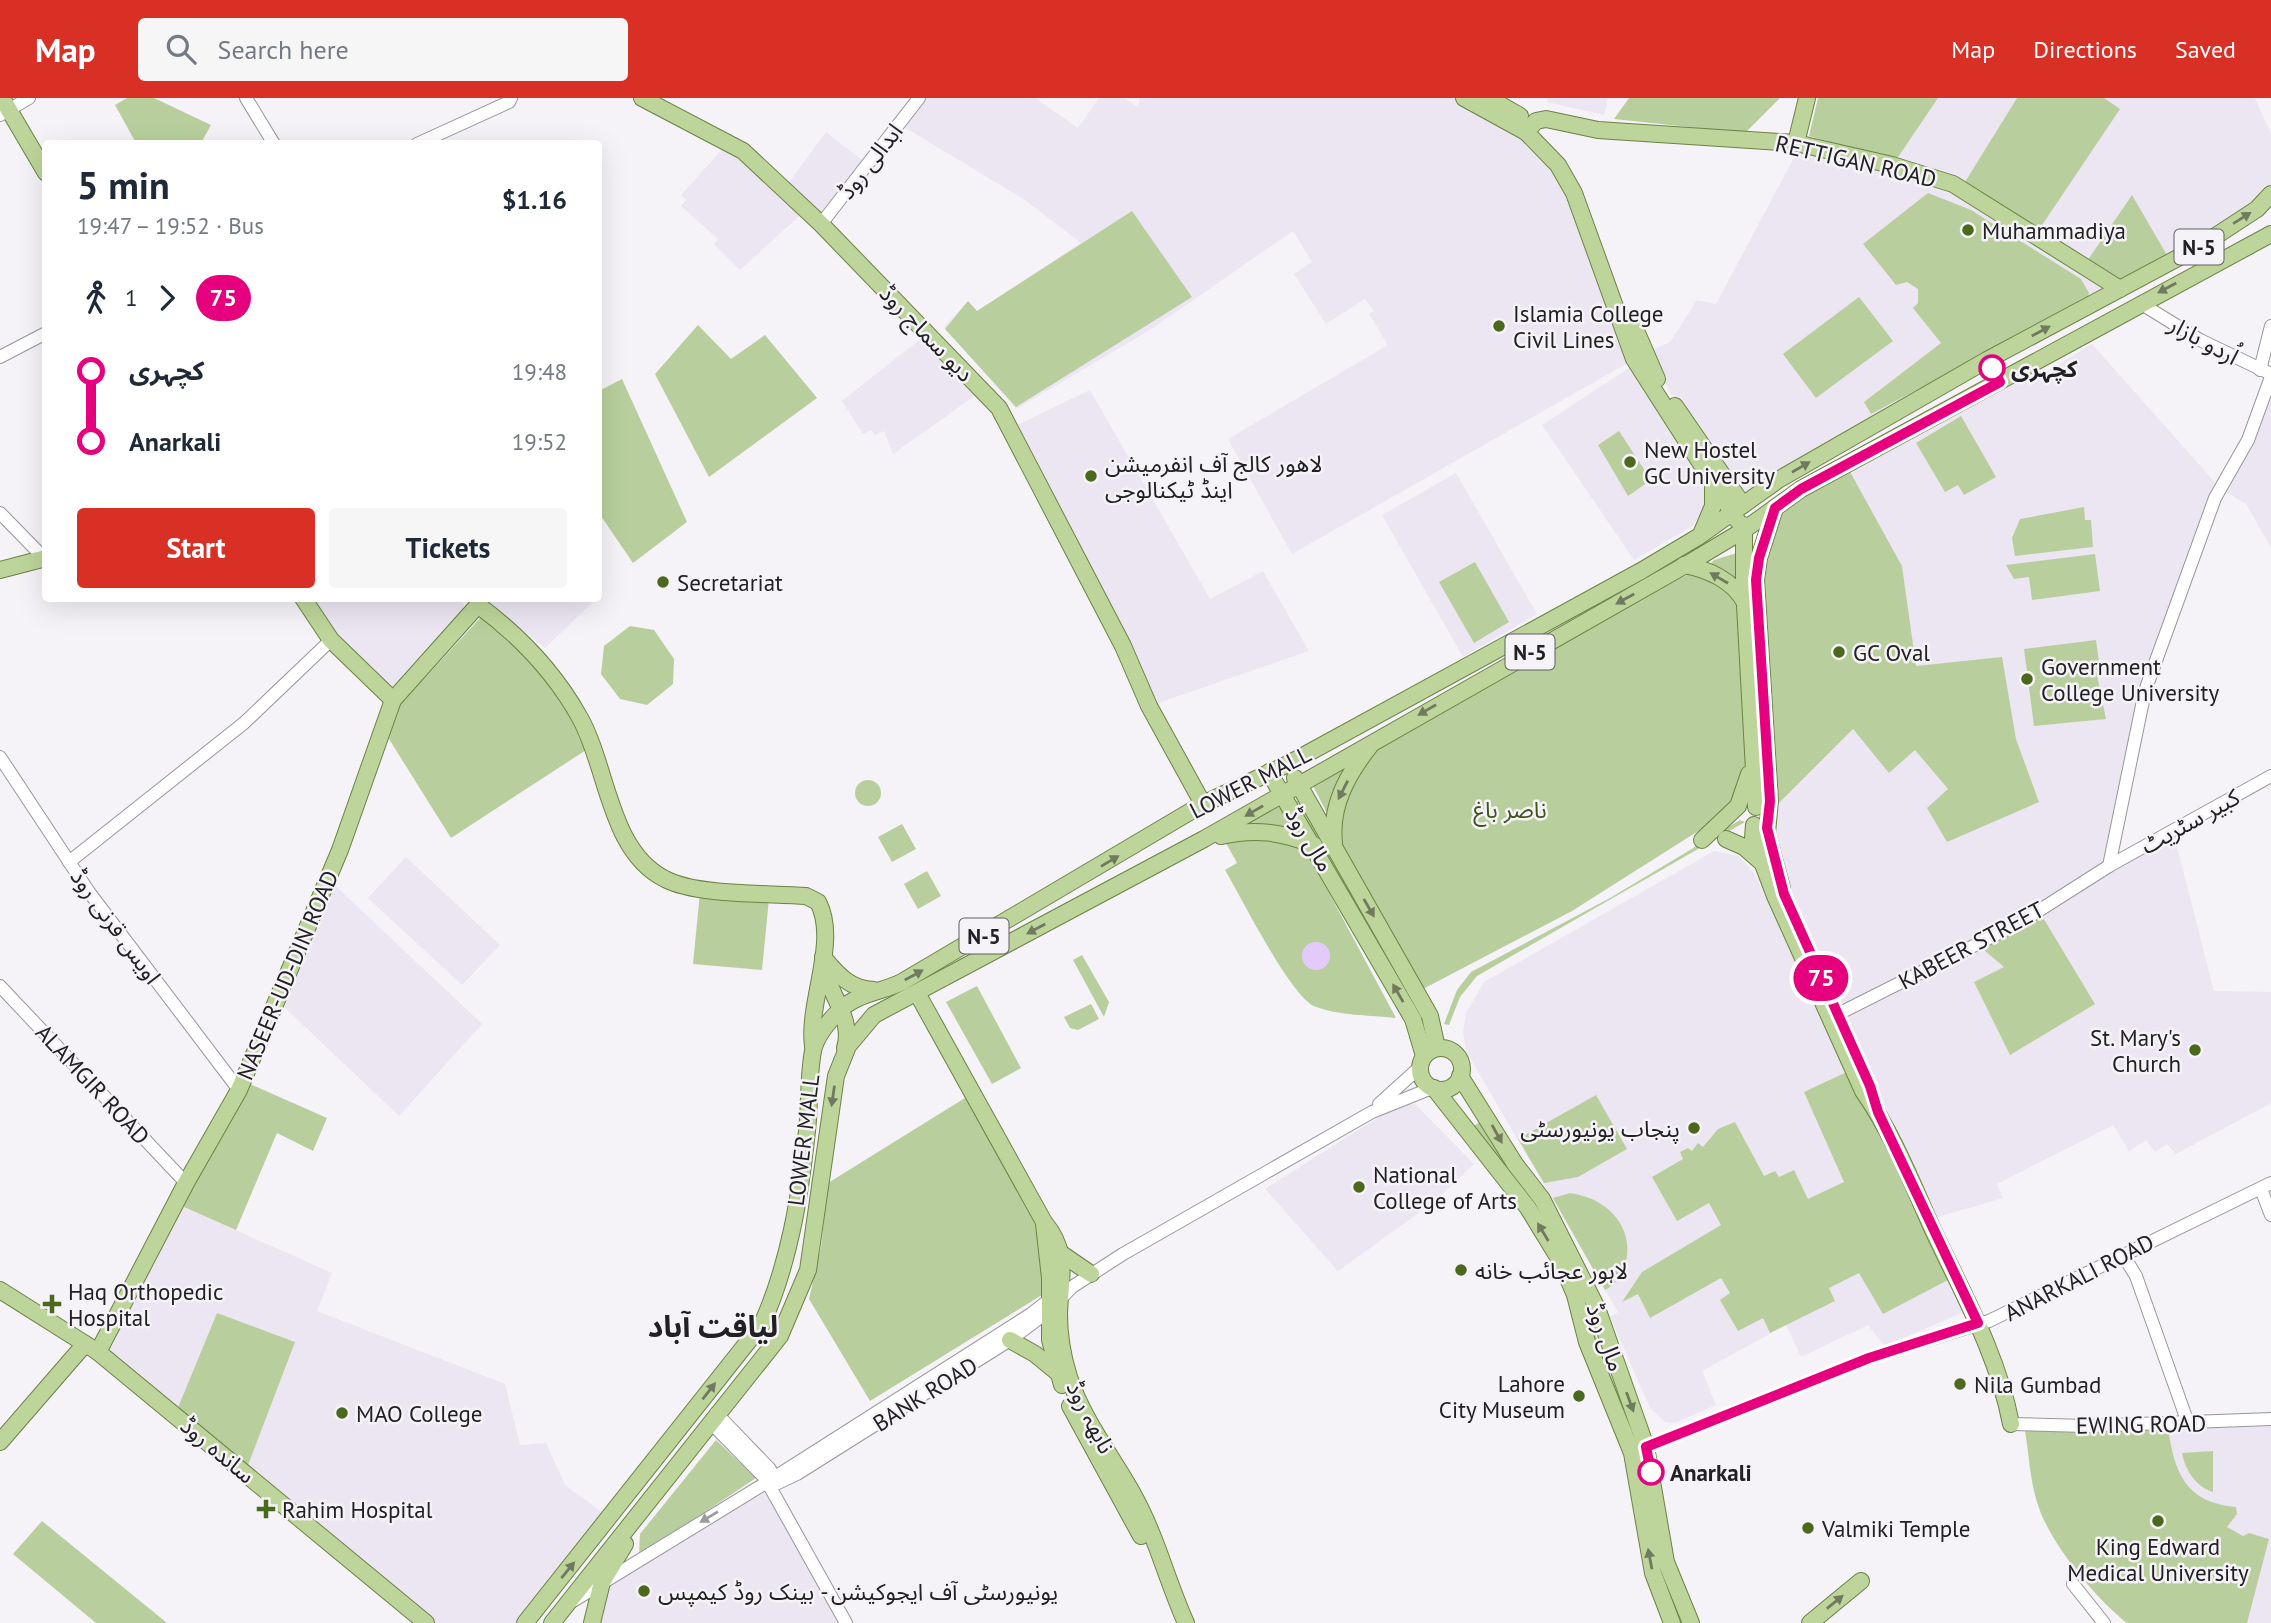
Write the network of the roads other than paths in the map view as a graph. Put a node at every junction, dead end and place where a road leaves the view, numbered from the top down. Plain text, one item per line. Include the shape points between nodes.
1 (29, 98) edge
2 (246, 98) edge
3 (511, 98) edge
4 (642, 98) edge
5 (919, 98) edge
6 (1464, 98) edge
7 (1489, 98) edge
8 (1807, 98) edge
9 (4, 107) edge
10 (1529, 128) junction
11 (272, 140) edge
12 (426, 140) edge
13 (1796, 143) junction
14 (42, 167) edge
15 (2271, 194) edge
16 (821, 224) junction
17 (2271, 233) edge
18 (2091, 272) junction
19 (2120, 289) junction
20 (2140, 303) junction
21 (2085, 308) junction
22 (2271, 326) edge
23 (42, 334) edge
24 (0, 357) edge
25 (1987, 360) junction
26 (2267, 374) edge
27 (2000, 382) junction
28 (1712, 481) junction
29 (1775, 508) junction
30 (1738, 509) junction
31 (0, 513) edge
32 (1744, 530) junction
33 (1698, 537) junction
34 (42, 556) edge
35 (42, 560) edge
36 (1684, 565) junction
37 (0, 570) edge
38 (306, 602) edge
39 (474, 602) edge
40 (1745, 603) junction
41 (331, 640) junction
42 (393, 701) junction
43 (1376, 739) junction
44 (1754, 744) junction
45 (0, 757) edge
46 (1287, 764) junction
47 (1269, 772) junction
48 (2271, 776) edge
49 (1299, 785) junction
50 (1283, 794) junction
51 (1203, 804) junction
52 (1761, 817) junction
53 (1204, 839) junction
54 (1727, 839) dead end
55 (1702, 840) dead end
56 (1314, 845) junction
57 (1334, 849) junction
58 (69, 862) junction
59 (1762, 863) junction
60 (2109, 866) junction
61 (823, 957) junction
62 (0, 986) edge
63 (886, 990) junction
64 (917, 993) junction
65 (840, 1009) junction
66 (874, 1015) junction
67 (1834, 1016) junction
68 (813, 1050) junction
69 (1427, 1057) junction
70 (841, 1059) junction
71 (1460, 1076) junction
72 (1433, 1088) junction
73 (239, 1090) junction
74 (1371, 1112) junction
75 (186, 1183) junction
76 (2266, 1186) edge
77 (2271, 1216) edge
78 (1044, 1222) junction
79 (1059, 1252) junction
80 (2123, 1255) junction
81 (1091, 1275) junction
82 (0, 1290) edge
83 (1059, 1297) junction
84 (1978, 1323) junction
85 (1010, 1340) junction
86 (92, 1348) junction
87 (1057, 1373) junction
88 (713, 1417) junction
89 (2271, 1419) edge
90 (2188, 1423) junction
91 (2011, 1424) joint
92 (0, 1442) edge
93 (1639, 1450) junction
94 (666, 1480) junction
95 (773, 1480) junction
96 (1861, 1581) dead end
97 (602, 1582) junction
98 (2073, 1584) dead end
99 (1177, 1603) junction
100 (565, 1605) junction
101 (426, 1623) edge
102 (525, 1623) edge
103 (552, 1623) edge
104 (592, 1623) edge
105 (846, 1623) edge
106 (1186, 1623) edge
107 (1672, 1623) edge
108 (1690, 1623) edge
109 (1810, 1623) edge
110 (2104, 1623) edge

1 - 9 street
2 - 11 street
3 - 12 street
4 - 16 main road, دیو سماج روڈ via 743,151
5 - 16 street, ابدالی روڈ
6 - 10 main road
7 - 10 main road
8 - 13 main road
9 - 14 main road
10 - 13 main road, RETTIGAN ROAD via 1546,119 1598,130
10 - 28 main road via 1574,193 1634,359
10 - 30 main road via 1562,155 1580,182 1656,377
13 - 18 main road, RETTIGAN ROAD via 1953,184
19 -> 15 main road, LOWER MALL / N-5 via 2202,245 2257,209
16 - 51 main road, دیو سماج روڈ via 1005,415 1149,706
17 -> 20 main road, LOWER MALL / N-5
18 - 19 main road, RETTIGAN ROAD
18 - 21 main road via 2096,290
19 - 21 main road, LOWER MALL / N-5
20 - 26 street, اُردو بازار
20 - 27 main road, LOWER MALL / N-5
25 -> 21 main road, LOWER MALL / N-5
22 - 26 street
23 - 24 street
25 - 27 main road
30 -> 25 main road, LOWER MALL / N-5 via 1778,480
26 - 60 street via 2248,440 2215,498 2146,691
27 - 29 main road, LOWER MALL / N-5 via 1801,489
28 - 30 main road
28 - 33 main road via 1710,516
29 - 32 main road, LOWER MALL / N-5
29 - 52 main road via 1756,580 1770,801
30 - 32 main road
30 - 33 main road, LOWER MALL / N-5
31 - 34 street
32 - 36 main road, LOWER MALL / N-5
32 - 40 main road
33 - 46 main road, LOWER MALL / N-5
35 - 37 main road
40 -> 36 main road via 1721,579
36 -> 43 main road, LOWER MALL / N-5
38 - 41 main road
39 - 42 main road, NASEER-UD-DIN ROAD
39 - 61 main road via 552,673 598,754 615,819 646,864 678,885 813,898 825,918
40 - 44 main road
41 - 42 main road
41 - 58 street via 244,723
42 - 73 main road, NASEER-UD-DIN ROAD via 340,850
43 - 49 main road, LOWER MALL / N-5
43 -> 57 main road via 1357,762 1337,802
44 - 52 main road
44 - 55 main road via 1741,801
45 - 58 street, اویس قرنی روڈ
46 - 47 main road, LOWER MALL / N-5
46 - 49 main road, مال روڈ
47 - 50 main road, مال روڈ
47 - 51 main road, LOWER MALL / N-5
48 - 60 street, کبیر سٹریٹ
49 - 50 main road, LOWER MALL / N-5
49 - 57 main road, مال روڈ
50 -> 53 main road, LOWER MALL / N-5
50 - 56 main road, مال روڈ
63 -> 51 main road, LOWER MALL / N-5
52 - 59 main road via 1753,838
52 - 67 main road via 1784,894
53 - 56 main road via 1243,831 1272,832
53 -> 64 main road, LOWER MALL / N-5
54 - 59 main road
69 -> 56 main road, مال روڈ via 1413,1019
57 -> 69 main road, مال روڈ via 1430,1016
58 - 73 street, اویس قرنی روڈ
59 - 67 main road
60 - 67 street, KABEER STREET via 2021,922
61 - 63 main road via 854,987
61 - 65 main road via 828,986
61 - 68 main road via 813,1016
62 - 75 street, ALAMGIR ROAD
63 - 65 main road, LOWER MALL / N-5
64 - 66 main road, LOWER MALL / N-5
64 - 78 main road, نابھہ روڈ
65 - 66 main road via 858,1016
65 - 68 main road, LOWER MALL / N-5
65 - 70 main road via 848,1034
66 - 70 main road, LOWER MALL / N-5
67 - 84 main road
102 -> 68 main road, LOWER MALL / N-5 via 762,1324 777,1291 791,1239 807,1133
69 - 71 main road via 1450,1050 1458,1056
69 - 72 main road via 1423,1079
69 - 74 street, BANK ROAD
70 -> 88 main road, LOWER MALL / N-5 via 814,1243 801,1292 780,1336
71 - 72 main road via 1452,1086
71 -> 93 main road, مال روڈ via 1542,1199 1578,1268 1597,1308
72 - 74 street, BANK ROAD
93 -> 72 main road, مال روڈ via 1587,1342 1579,1306 1561,1262 1528,1208
73 - 75 main road, NASEER-UD-DIN ROAD
74 - 81 street, BANK ROAD
75 - 86 main road, NASEER-UD-DIN ROAD
76 - 77 street
76 - 80 street, ANARKALI ROAD
78 - 79 main road, نابھہ روڈ via 1054,1234
78 - 83 main road, نابھہ روڈ
79 - 81 main road
79 - 83 main road, نابھہ روڈ
80 - 84 street, ANARKALI ROAD
80 - 90 street via 2136,1276
81 - 83 street, BANK ROAD
82 - 86 main road, ساندہ روڈ
83 - 85 street, BANK ROAD
83 - 87 main road, نابھہ روڈ via 1050,1340
83 - 95 street, BANK ROAD
83 - 99 main road, نابھہ روڈ via 1070,1378 1086,1415 1135,1496
84 - 91 main road via 1997,1368
84 - 93 street, ANARKALI ROAD via 1869,1358
85 - 87 main road
85 - 95 street, BANK ROAD
86 - 92 main road, NASEER-UD-DIN ROAD
86 - 101 main road, ساندہ روڈ
87 - 99 main road, نابھہ روڈ via 1080,1428
88 - 94 main road, LOWER MALL / N-5
88 - 95 street
89 - 90 street, EWING ROAD
90 - 91 street, EWING ROAD
107 -> 93 main road, مال روڈ via 1653,1573
93 - 108 main road, مال روڈ via 1666,1562
94 - 97 main road
94 - 100 main road, LOWER MALL / N-5
95 -> 97 street, BANK ROAD
95 - 105 street
109 -> 96 main road
97 - 100 street, BANK ROAD
97 - 104 main road
98 - 110 street
99 - 106 main road, نابھہ روڈ
100 - 103 main road, LOWER MALL / N-5

